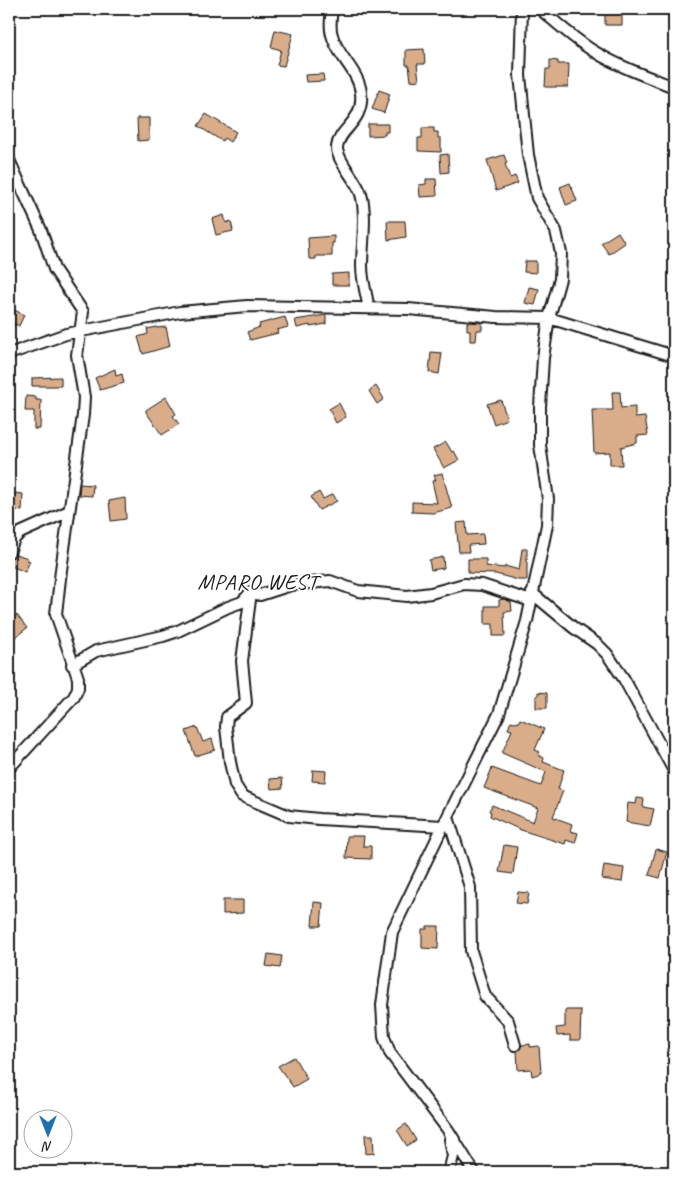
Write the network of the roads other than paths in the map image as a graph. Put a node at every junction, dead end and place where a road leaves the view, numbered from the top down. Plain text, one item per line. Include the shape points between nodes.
1 (332, 9) edge
2 (522, 9) edge
3 (540, 9) edge
4 (674, 87) edge
5 (9, 160) edge
6 (369, 308) junction
7 (548, 318) junction
8 (80, 331) junction
9 (9, 354) edge
10 (674, 356) edge
11 (69, 511) junction
12 (9, 552) edge
13 (251, 592) junction
14 (532, 597) junction
15 (72, 665) junction
16 (9, 768) edge
17 (674, 770) edge
18 (445, 821) junction
19 (515, 1046) dead end
20 (448, 1130) junction
21 (449, 1172) edge
22 (474, 1172) edge

1 - 6 street via 330,27 333,40 358,80 361,94 358,114 339,140 338,150 356,183 363,205 362,269
2 - 7 street via 520,75 528,154 537,198 556,231 561,253 560,279
3 - 4 street via 596,52
5 - 8 street via 54,269 83,312
6 - 7 street
6 - 8 street via 237,307 180,312
7 - 10 street
7 - 14 street via 540,445 548,511
8 - 9 street
8 - 11 street via 77,355 84,397 83,415
11 - 12 street via 20,533
11 - 15 street via 56,614
13 - 14 street via 260,595 291,585 330,581 358,591 407,596 470,584
13 - 15 street via 242,602 178,631 96,651
13 - 18 street via 242,661 246,703 227,716 226,728 235,785 242,796 289,816
14 - 17 street via 607,654
14 - 18 street via 499,714
15 - 16 street via 78,678 74,697
18 - 19 street via 470,887 471,951 485,996 508,1021
18 - 20 street via 392,932 382,1023 390,1054
20 - 21 street via 453,1156
20 - 22 street

